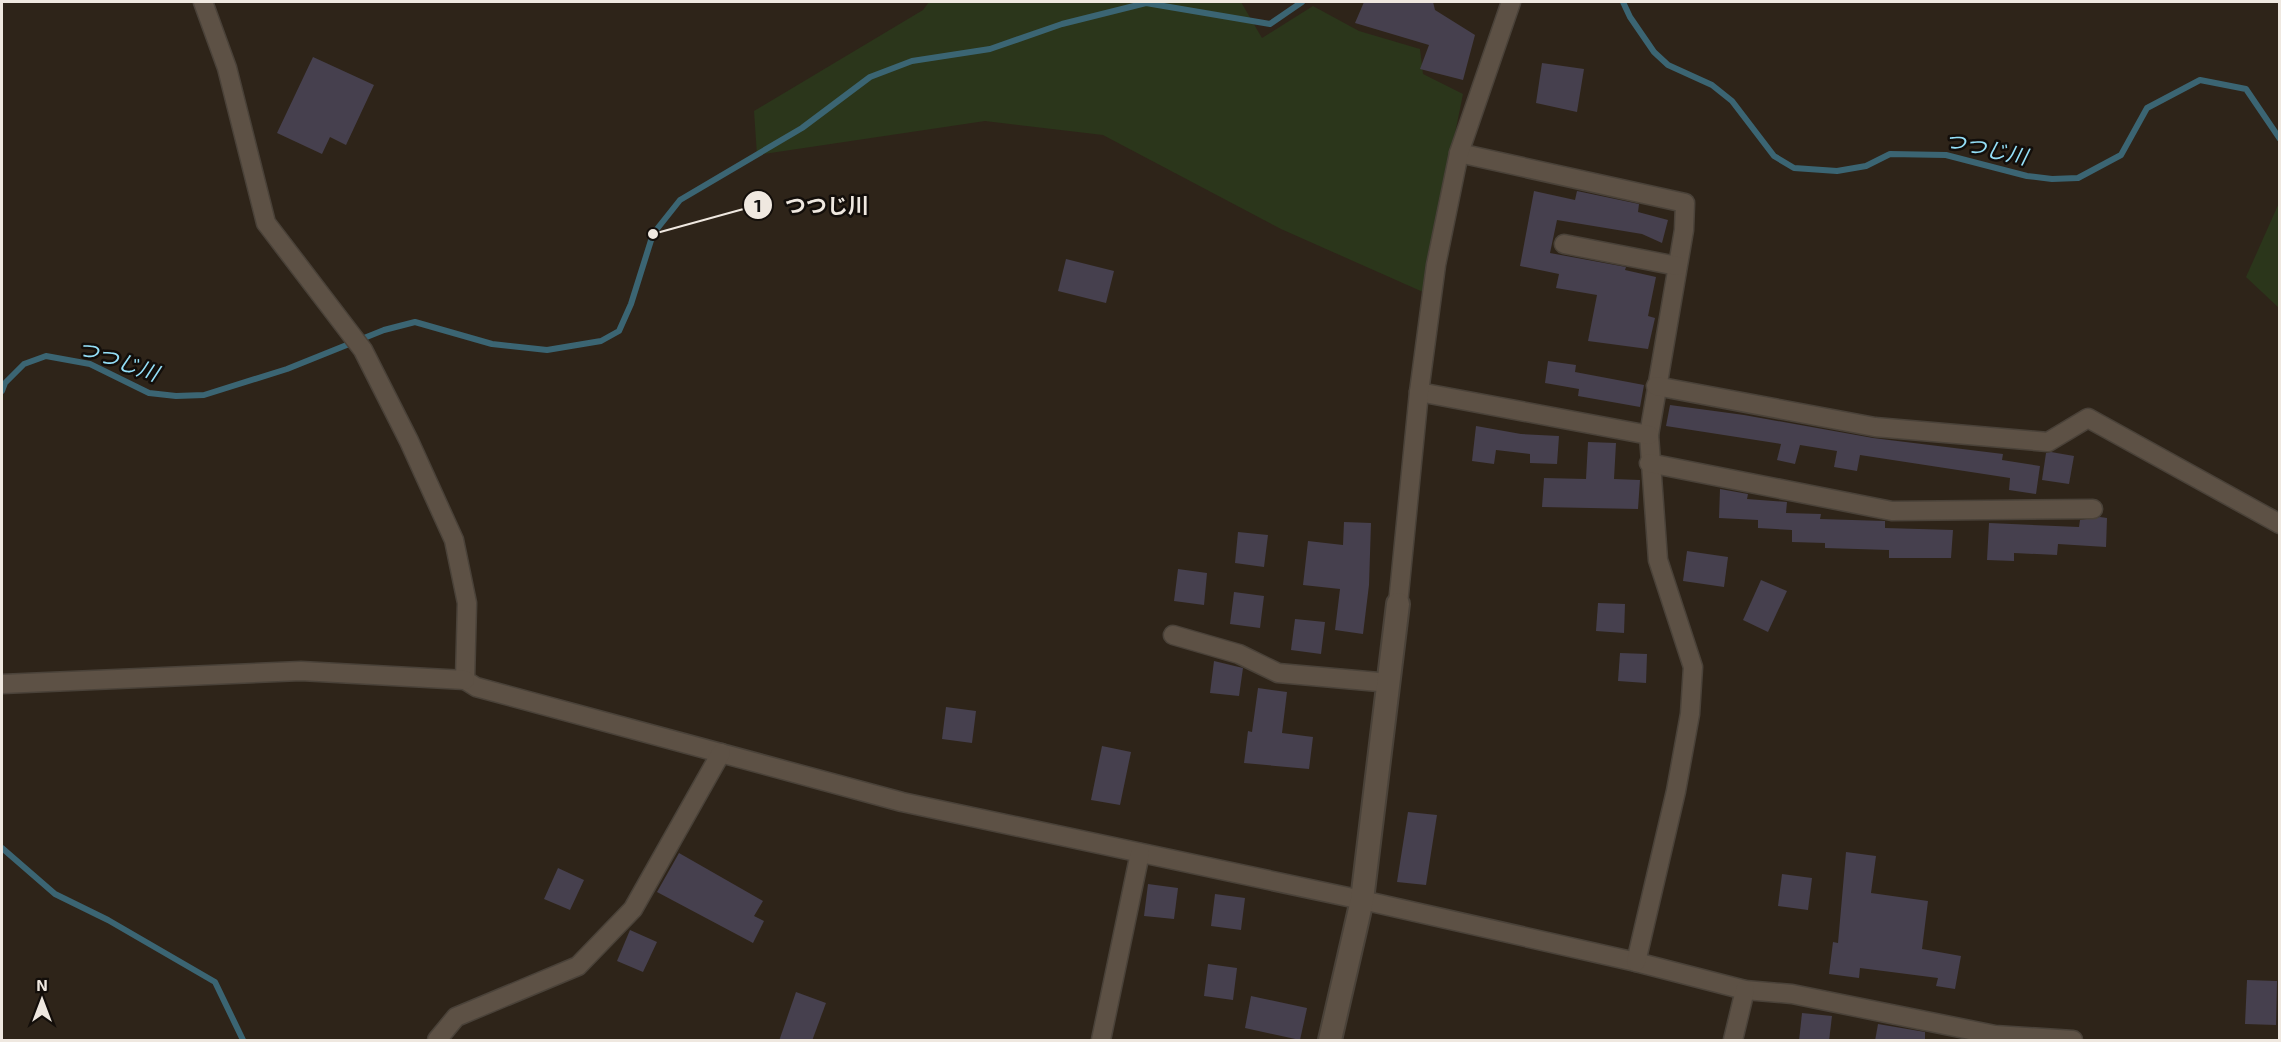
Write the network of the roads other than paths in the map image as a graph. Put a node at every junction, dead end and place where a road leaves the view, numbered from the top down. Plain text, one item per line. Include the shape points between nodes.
1 (203, 2) edge
2 (1511, 2) edge
3 (1459, 153) junction
4 (1564, 244) dead end
5 (1677, 266) junction
6 (1656, 386) junction
7 (1419, 392) junction
8 (1649, 435) junction
9 (1649, 463) junction
10 (2093, 509) dead end
11 (2280, 524) edge
12 (1398, 603) joint
13 (1173, 635) dead end
14 (465, 680) junction
15 (1390, 683) junction
16 (2, 684) edge
17 (721, 753) junction
18 (1140, 853) junction
19 (1362, 900) junction
20 (1636, 962) junction
21 (1745, 990) junction
22 (437, 1041) edge
23 (1101, 1041) edge
24 (1330, 1041) edge
25 (1733, 1041) edge
26 (2073, 1041) edge

1 - 14 street via 227,68 266,223 363,350 454,540 466,603
2 - 3 street
3 - 5 street via 1685,203
3 - 7 street via 1436,265
4 - 5 street
5 - 6 street
6 - 8 street
6 - 11 street via 1875,427 2048,442 2088,418
7 - 8 street
7 - 12 street
8 - 9 street
9 - 10 street via 1892,511
9 - 20 street via 1658,560 1693,667 1690,714 1676,791
12 - 15 street
13 - 15 street via 1239,654 1278,673
14 - 16 street via 301,671
14 - 17 street via 476,687
15 - 19 street
17 - 18 street via 902,802
17 - 22 street via 633,909 578,966 456,1017
18 - 19 street
18 - 23 street
19 - 20 street
19 - 24 street
20 - 21 street
21 - 25 street
21 - 26 street via 1792,994 1995,1035

